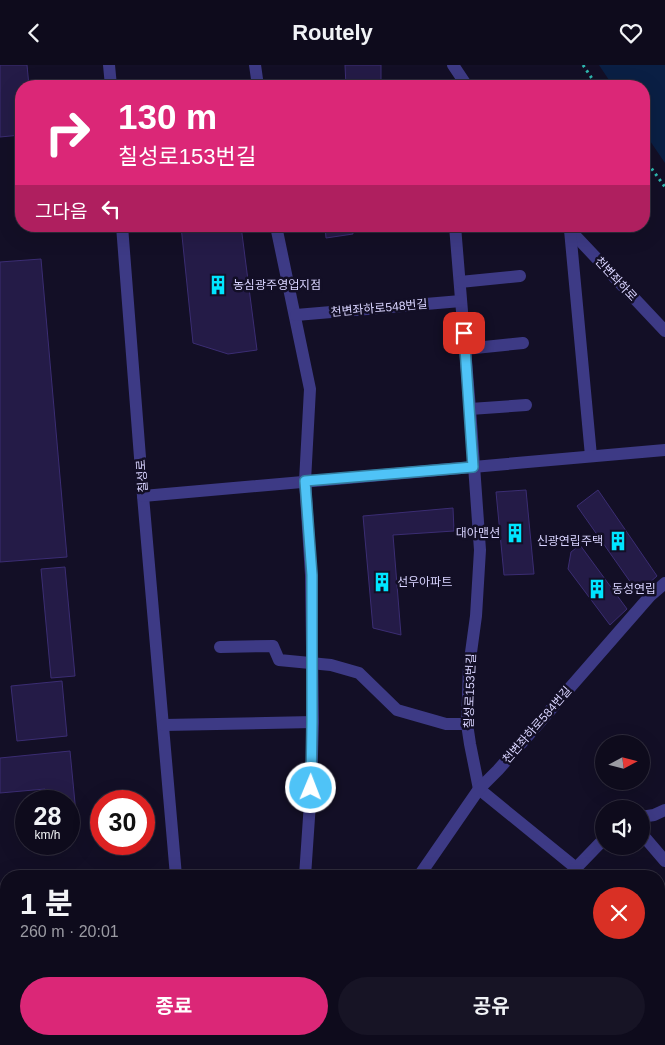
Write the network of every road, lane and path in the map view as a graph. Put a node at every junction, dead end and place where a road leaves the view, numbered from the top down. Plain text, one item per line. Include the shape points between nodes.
1 (109, 65) edge
2 (256, 65) edge
3 (453, 65) edge
4 (583, 65) edge
5 (110, 80) edge
6 (257, 80) edge
7 (463, 80) edge
8 (593, 80) edge
9 (650, 166) edge
10 (665, 187) edge
11 (122, 232) edge
12 (277, 232) edge
13 (456, 232) edge
14 (569, 232) edge
15 (573, 232) edge
16 (520, 276) dead end
17 (460, 282) junction
18 (461, 301) junction
19 (296, 315) junction
20 (665, 331) edge
21 (523, 343) dead end
22 (465, 349) junction
23 (526, 405) dead end
24 (470, 409) junction
25 (665, 450) edge
26 (591, 456) junction
27 (473, 467) junction
28 (305, 481) junction
29 (143, 496) junction
30 (665, 583) edge
31 (220, 647) dead end
32 (312, 663) junction
33 (312, 722) junction
34 (467, 724) junction
35 (164, 725) junction
36 (479, 789) junction
37 (665, 810) edge
38 (650, 816) edge
39 (650, 843) edge
40 (595, 850) edge
41 (664, 859) edge
42 (176, 870) edge
43 (305, 870) edge
44 (423, 870) edge
45 (574, 870) edge
46 (578, 870) edge

1 - 5 street
2 - 6 street
3 - 7 street
4 - 8 path
9 - 10 path
11 - 29 street, 칠성로
12 - 19 street
13 - 17 street, 칠성로153번길
14 - 26 street
15 - 20 street, 천변좌하로
16 - 17 street
17 - 18 street, 칠성로153번길
18 - 19 street, 천변좌하로548번길
18 - 22 street, 칠성로153번길
19 - 28 street via 310,389
21 - 22 street
22 - 24 street, 칠성로153번길
23 - 24 street
24 - 27 street, 칠성로153번길
25 - 26 street
26 - 27 street
27 - 28 street
27 - 34 street, 칠성로153번길 via 480,551
28 - 29 street
28 - 32 street via 312,575
29 - 35 street, 칠성로
30 - 36 street, 천변좌하로584번길
31 - 32 street via 273,645 280,660
32 - 33 street
32 - 34 street via 360,673 397,710 446,724
33 - 35 street
33 - 43 street
34 - 36 street, 칠성로153번길
35 - 42 street, 칠성로
36 - 44 street, 천변좌하로584번길
36 - 45 street
37 - 38 street
39 - 41 street
40 - 46 street

